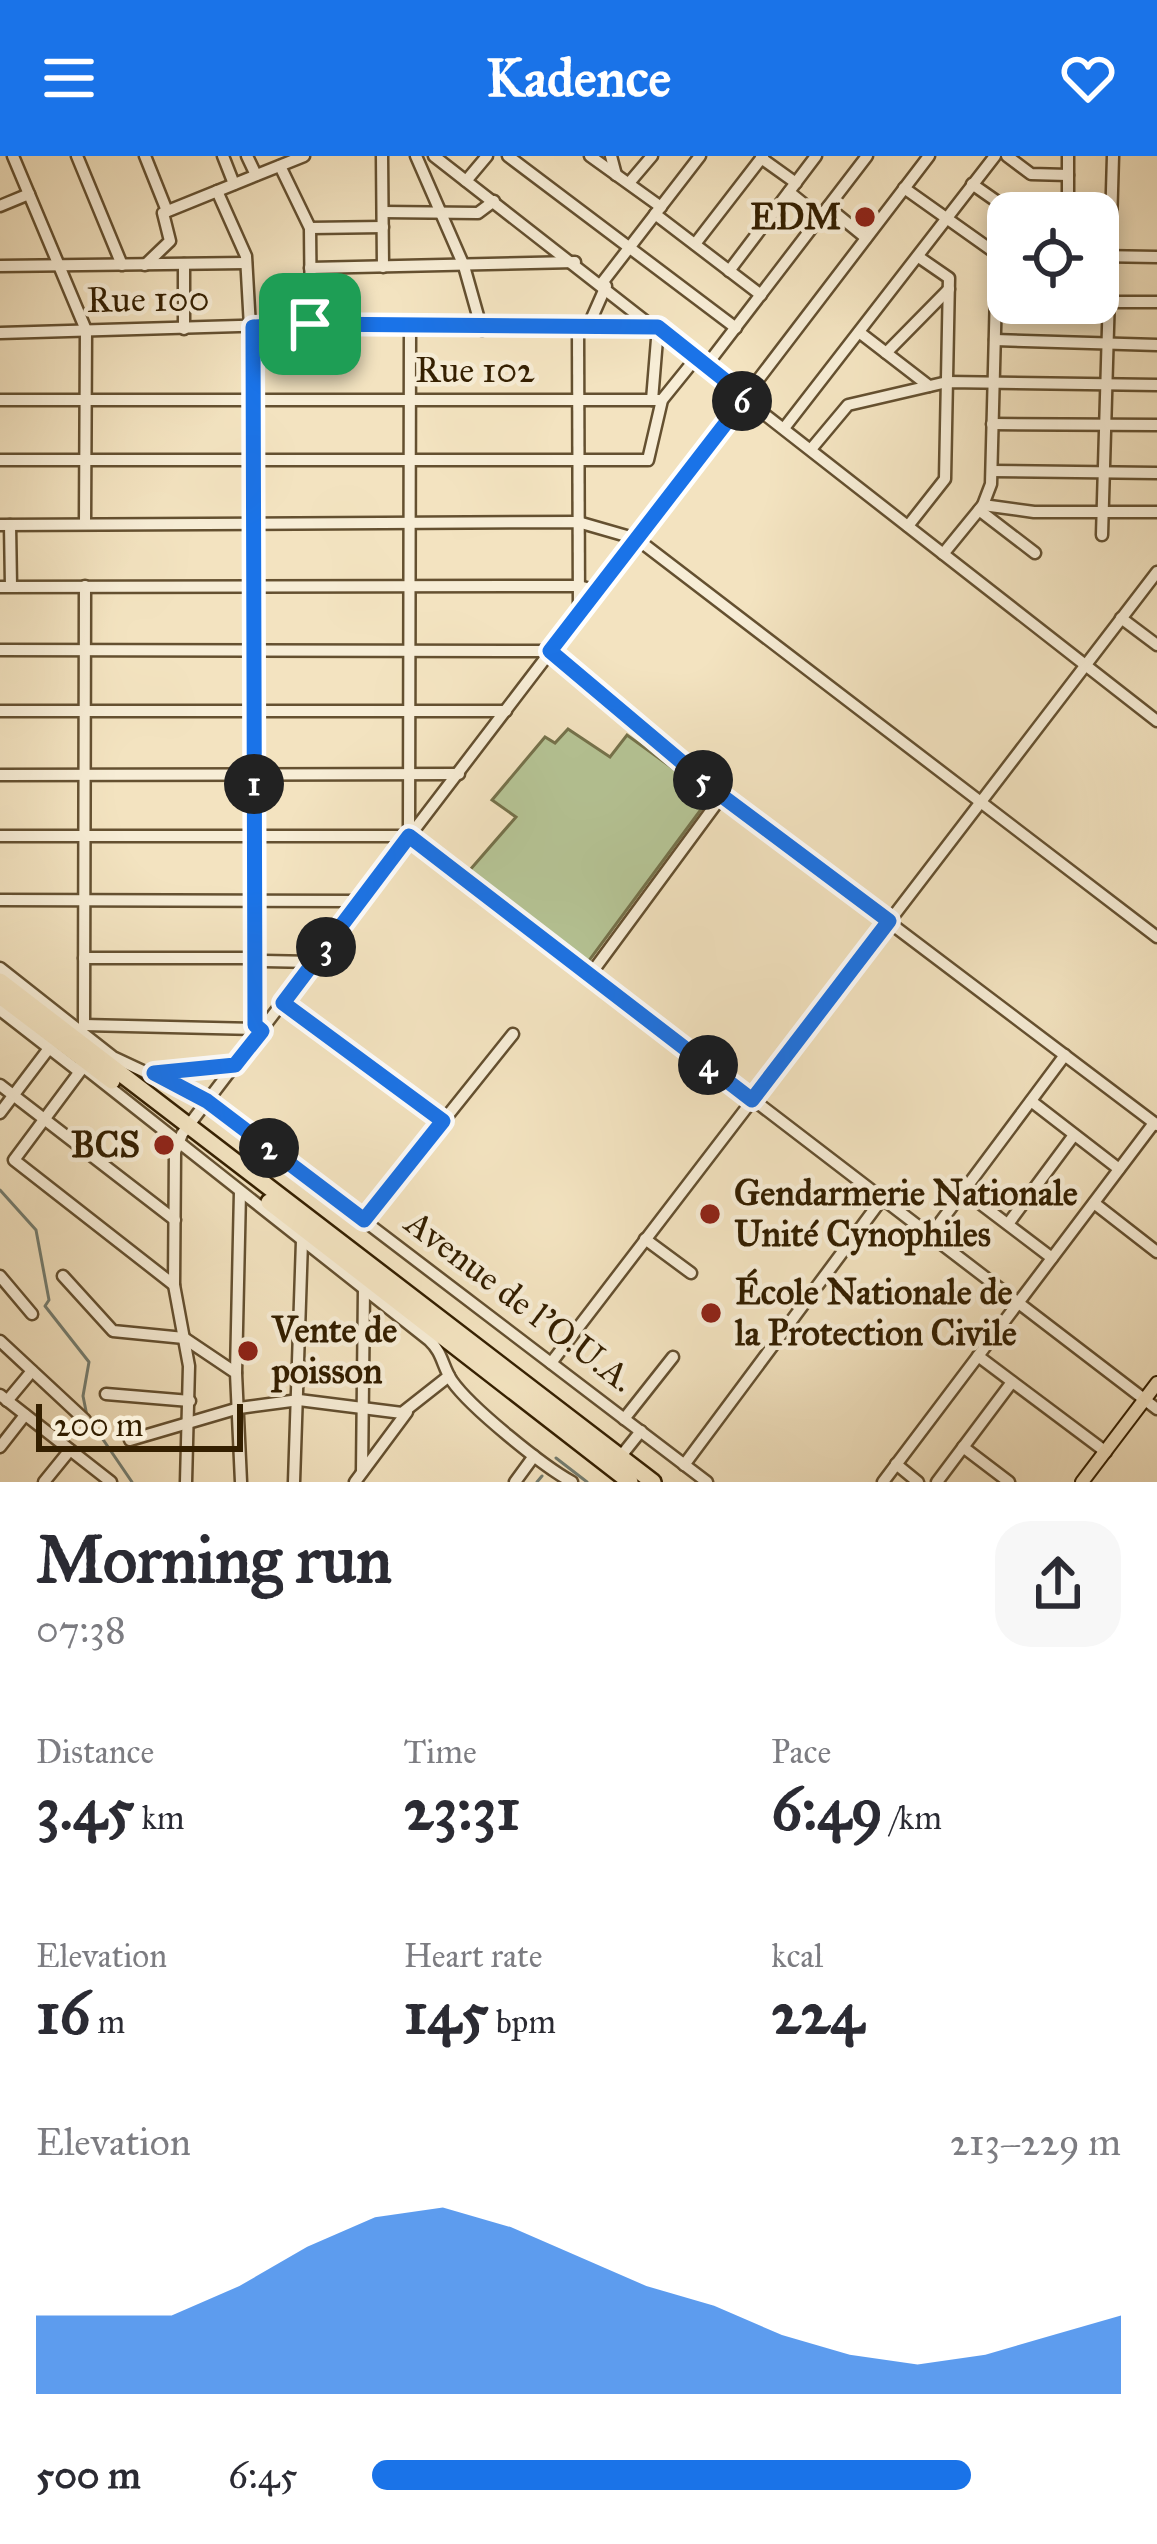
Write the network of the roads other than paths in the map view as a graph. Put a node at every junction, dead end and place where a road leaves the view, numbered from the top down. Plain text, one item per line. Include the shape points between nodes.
1 (14, 156) edge
2 (77, 156) edge
3 (145, 156) edge
4 (223, 156) edge
5 (247, 156) edge
6 (304, 156) edge
7 (382, 156) edge
8 (416, 156) edge
9 (434, 156) edge
10 (487, 156) edge
11 (508, 156) edge
12 (590, 156) edge
13 (610, 156) edge
14 (652, 156) edge
15 (700, 156) edge
16 (816, 156) edge
17 (867, 156) edge
18 (929, 156) edge
19 (995, 156) edge
20 (1006, 156) edge
21 (1068, 156) edge
22 (1113, 156) edge
23 (762, 157) edge
24 (280, 166) junction
25 (256, 175) junction
26 (616, 175) junction
27 (1068, 175) junction
28 (466, 181) junction
29 (629, 183) junction
30 (234, 184) junction
31 (972, 184) junction
32 (792, 188) junction
33 (904, 188) junction
34 (217, 191) junction
35 (1068, 192) edge
36 (1108, 192) edge
37 (29, 194) junction
38 (987, 194) edge
39 (494, 201) junction
40 (0, 206) edge
41 (658, 210) junction
42 (166, 211) junction
43 (383, 212) junction
44 (439, 212) junction
45 (824, 212) junction
46 (946, 220) junction
47 (383, 227) junction
48 (310, 229) junction
49 (866, 238) junction
50 (695, 244) junction
51 (987, 244) edge
52 (630, 246) junction
53 (1119, 256) edge
54 (1157, 257) edge
55 (920, 258) junction
56 (575, 262) junction
57 (246, 263) junction
58 (184, 264) junction
59 (122, 265) junction
60 (145, 265) junction
61 (0, 266) edge
62 (464, 266) junction
63 (383, 267) junction
64 (310, 268) junction
65 (60, 270) junction
66 (730, 271) junction
67 (604, 284) junction
68 (949, 289) junction
69 (761, 295) junction
70 (1119, 302) edge
71 (1157, 302) edge
72 (310, 324) junction
73 (997, 324) edge
74 (1105, 324) edge
75 (252, 327) junction
76 (410, 327) junction
77 (658, 328) junction
78 (736, 328) junction
79 (184, 329) junction
80 (583, 329) junction
81 (86, 330) junction
82 (482, 330) junction
83 (0, 332) edge
84 (859, 332) junction
85 (994, 340) junction
86 (1107, 341) junction
87 (1157, 344) edge
88 (886, 352) junction
89 (701, 362) junction
90 (947, 382) junction
91 (993, 382) junction
92 (1106, 384) junction
93 (1157, 385) edge
94 (929, 386) junction
95 (746, 397) junction
96 (0, 400) edge
97 (85, 400) junction
98 (252, 400) junction
99 (409, 400) junction
100 (578, 400) junction
101 (657, 400) junction
102 (992, 424) junction
103 (1105, 425) junction
104 (1157, 425) edge
105 (785, 427) junction
106 (812, 448) junction
107 (0, 460) edge
108 (85, 460) junction
109 (252, 460) junction
110 (409, 460) junction
111 (578, 460) junction
112 (992, 471) junction
113 (1103, 472) junction
114 (1157, 472) edge
115 (981, 507) junction
116 (1102, 511) junction
117 (1157, 512) edge
118 (578, 522) junction
119 (409, 523) junction
120 (85, 524) junction
121 (252, 524) junction
122 (5, 525) edge
123 (908, 526) junction
124 (1102, 535) dead end
125 (637, 539) junction
126 (1035, 553) dead end
127 (943, 554) junction
128 (1157, 572) edge
129 (5, 586) edge
130 (85, 586) junction
131 (253, 586) junction
132 (409, 586) junction
133 (579, 586) junction
134 (597, 591) junction
135 (579, 614) junction
136 (1121, 618) junction
137 (1157, 645) edge
138 (85, 647) junction
139 (0, 650) edge
140 (253, 651) junction
141 (409, 651) junction
142 (550, 651) junction
143 (1085, 665) junction
144 (253, 710) junction
145 (409, 710) junction
146 (0, 711) edge
147 (506, 711) junction
148 (86, 712) junction
149 (1157, 721) edge
150 (254, 774) junction
151 (409, 774) junction
152 (458, 774) junction
153 (0, 775) edge
154 (85, 775) junction
155 (722, 796) junction
156 (980, 802) junction
157 (0, 836) edge
158 (85, 836) junction
159 (254, 836) junction
160 (409, 836) junction
161 (0, 900) edge
162 (85, 901) junction
163 (254, 901) junction
164 (360, 901) junction
165 (889, 921) junction
166 (1157, 937) edge
167 (84, 958) junction
168 (259, 960) junction
169 (314, 962) junction
170 (0, 968) edge
171 (590, 975) junction
172 (0, 981) edge
173 (0, 996) edge
174 (283, 1003) junction
175 (0, 1010) edge
176 (258, 1028) junction
177 (513, 1034) dead end
178 (78, 1036) junction
179 (50, 1048) junction
180 (1065, 1055) junction
181 (235, 1065) junction
182 (83, 1069) junction
183 (154, 1073) junction
184 (0, 1085) edge
185 (14, 1096) junction
186 (752, 1100) junction
187 (207, 1101) junction
188 (1031, 1102) junction
189 (0, 1113) edge
190 (44, 1119) junction
191 (443, 1121) junction
192 (1156, 1124) edge
193 (183, 1135) junction
194 (1074, 1135) junction
195 (1119, 1169) junction
196 (240, 1192) junction
197 (965, 1192) junction
198 (882, 1199) junction
199 (1094, 1203) junction
200 (175, 1220) junction
201 (364, 1220) junction
202 (1008, 1224) junction
203 (930, 1236) junction
204 (646, 1239) junction
205 (302, 1241) junction
206 (1157, 1252) edge
207 (1052, 1258) junction
208 (691, 1273) dead end
209 (63, 1276) dead end
210 (2, 1282) edge
211 (174, 1285) junction
212 (364, 1289) junction
213 (1018, 1303) junction
214 (32, 1314) dead end
215 (184, 1338) junction
216 (0, 1341) edge
217 (978, 1356) junction
218 (673, 1357) dead end
219 (550, 1363) junction
220 (32, 1371) junction
221 (236, 1373) junction
222 (448, 1376) junction
223 (1012, 1382) junction
224 (1157, 1383) edge
225 (106, 1394) dead end
226 (4, 1398) edge
227 (299, 1400) junction
228 (1144, 1400) junction
229 (190, 1401) junction
230 (239, 1408) junction
231 (358, 1409) junction
232 (409, 1409) junction
233 (1157, 1409) edge
234 (25, 1415) junction
235 (624, 1419) junction
236 (85, 1420) dead end
237 (190, 1425) junction
238 (641, 1431) junction
239 (130, 1440) dead end
240 (0, 1447) edge
241 (963, 1447) junction
242 (70, 1450) junction
243 (1106, 1452) junction
244 (534, 1456) junction
245 (620, 1456) junction
246 (896, 1464) junction
247 (684, 1465) junction
248 (359, 1477) edge
249 (44, 1482) edge
250 (111, 1482) edge
251 (186, 1482) edge
252 (241, 1482) edge
253 (294, 1482) edge
254 (515, 1482) edge
255 (572, 1482) edge
256 (630, 1482) edge
257 (653, 1482) edge
258 (707, 1482) edge
259 (883, 1482) edge
260 (918, 1482) edge
261 (937, 1482) edge
262 (1009, 1482) edge
263 (1082, 1482) edge

1 - 37 street
2 - 59 street
3 - 42 street
4 - 30 street
5 - 25 street
6 - 24 street
7 - 43 street
8 - 44 street
9 - 28 street
10 - 28 street
11 - 52 street
12 - 26 street
13 - 26 street
14 - 29 street
15 - 41 street
16 - 32 street
17 - 45 street
18 - 33 street
19 - 31 street
20 - 27 street via 1031,174
21 - 27 street
22 - 36 street
23 - 32 street
23 - 50 street
24 - 25 street
24 - 48 street
25 - 30 street
26 - 29 street
27 - 35 street
28 - 39 street
29 - 41 street
30 - 34 street
31 - 38 street
31 - 46 street
32 - 45 street
32 - 66 street
33 - 46 street
33 - 49 street
34 - 42 street
34 - 57 street
37 - 40 street
37 - 65 street
39 - 44 street via 478,212
39 - 56 street
41 - 50 street
41 - 52 street
42 - 60 street via 170,242
43 - 44 street
43 - 47 street
44 - 62 street
45 - 49 street
45 - 69 street
46 - 51 street
46 - 55 street
47 - 48 street
47 - 63 street
48 - 64 street
49 - 95 street
50 - 66 street
52 - 67 street
52 - 78 street
53 - 54 street
55 - 68 street via 950,278
55 - 84 street
56 - 62 street
56 - 67 street
57 - 58 street
57 - 75 street
58 - 60 street
58 - 79 street
59 - 60 street
59 - 65 street
61 - 65 street
62 - 63 street
62 - 82 street
63 - 64 street
64 - 72 street
65 - 81 street
66 - 69 street
67 - 77 street
67 - 80 street
68 - 88 street
68 - 90 street
69 - 78 street
70 - 71 street
72 - 75 street, Rue 100
72 - 76 street, Rue 100
73 - 85 street
74 - 86 street
75 - 79 street, Rue 100
75 - 98 street
76 - 82 street, Rue 100
76 - 99 street
77 - 80 street, Rue 100
77 - 89 street
77 - 101 street
78 - 89 street
79 - 81 street, Rue 100
80 - 82 street, Rue 100
80 - 100 street
81 - 83 street, Rue 100
81 - 97 street
84 - 88 street
84 - 105 street
85 - 86 street
85 - 91 street
86 - 87 street
86 - 92 street
88 - 94 street
89 - 95 street
89 - 101 street
90 - 91 street
90 - 94 street
90 - 123 street via 945,479
91 - 92 street
91 - 102 street
92 - 93 street
92 - 103 street
94 - 106 street via 848,405
95 - 105 street
95 - 125 street
96 - 97 street, Rue 102
97 - 98 street, Rue 102
97 - 108 street
98 - 99 street, Rue 102
98 - 109 street
99 - 100 street, Rue 102
99 - 110 street
100 - 101 street, Rue 102
100 - 111 street
101 - 111 street via 648,460
102 - 103 street
102 - 112 street
103 - 104 street
103 - 113 street
105 - 106 street
106 - 123 street
107 - 108 street
108 - 109 street
108 - 120 street
109 - 110 street
109 - 121 street
110 - 111 street
110 - 119 street
111 - 118 street
112 - 113 street
112 - 115 street
113 - 114 street
113 - 116 street
115 - 116 street
115 - 126 street
115 - 127 street
116 - 117 street
116 - 124 street
118 - 119 street
118 - 125 street
118 - 133 street
119 - 121 street
119 - 132 street
120 - 121 street
120 - 122 street
121 - 131 street
122 - 129 street
123 - 127 street
125 - 134 street
125 - 156 street
127 - 143 street
128 - 136 street
129 - 130 street
130 - 131 street
130 - 138 street
131 - 132 street
131 - 140 street
132 - 133 street
132 - 141 street
133 - 134 street
133 - 135 street
134 - 135 street
135 - 142 street
136 - 137 street
136 - 143 street
138 - 139 street
138 - 140 street
138 - 148 street
140 - 141 street
140 - 144 street
141 - 142 street
141 - 145 street
142 - 147 street
142 - 155 street
143 - 149 street
143 - 156 street
144 - 145 street
144 - 148 street
144 - 150 street
145 - 147 street
145 - 151 street
146 - 148 street
147 - 152 street
148 - 154 street
150 - 151 street
150 - 154 street
150 - 159 street
151 - 152 street
151 - 160 street
152 - 160 street
153 - 154 street
154 - 158 street
155 - 165 street
155 - 171 street
156 - 165 street
156 - 166 street
157 - 158 street
158 - 159 street
158 - 162 street
159 - 160 street
159 - 163 street
160 - 164 street
160 - 171 street
161 - 162 street
162 - 163 street
162 - 167 street
163 - 164 street
163 - 168 street
164 - 169 street
165 - 180 street
165 - 186 street
167 - 168 street
167 - 178 street
168 - 169 street
168 - 176 street
169 - 174 street
170 - 178 street, Avenue de l'O.U.A.
171 - 186 street
172 - 178 highway, Avenue de l'O.U.A.
173 - 178 highway, Avenue de l'O.U.A.
174 - 176 street
174 - 191 street
175 - 179 street, Avenue de l'O.U.A.
176 - 178 street
176 - 181 street
177 - 191 street
178 - 182 street
178 - 183 street, Avenue de l'O.U.A.
178 - 193 highway, Avenue de l'O.U.A.
179 - 182 street, Avenue de l'O.U.A.
179 - 185 street
180 - 188 street
180 - 192 street
181 - 183 street
181 - 187 street
182 - 190 street
182 - 193 street, Avenue de l'O.U.A.
183 - 187 street, Avenue de l'O.U.A.
184 - 185 street
185 - 189 street
185 - 190 street
186 - 198 street
186 - 204 street
187 - 193 street
187 - 201 street, Avenue de l'O.U.A.
188 - 194 street
188 - 197 street
190 - 200 street
190 - 211 street via 14,1160
191 - 201 street
192 - 195 street
193 - 196 street, Avenue de l'O.U.A.
193 - 200 street
193 - 245 highway, Avenue de l'O.U.A.
193 - 256 highway, Avenue de l'O.U.A.
194 - 195 street
194 - 202 street
195 - 199 street
196 - 205 street, Avenue de l'O.U.A.
196 - 221 street
197 - 202 street
197 - 203 street
198 - 203 street
198 - 247 street
199 - 206 street
199 - 207 street
200 - 211 street
201 - 219 street, Avenue de l'O.U.A.
202 - 207 street
203 - 213 street
204 - 208 street
204 - 219 street
205 - 212 street, Avenue de l'O.U.A.
205 - 227 street
207 - 213 street
209 - 215 street via 112,1330
210 - 214 street
211 - 215 street
212 - 222 street, Avenue de l'O.U.A. via 442,1352
212 - 231 street
213 - 217 street
213 - 228 street
215 - 221 street
215 - 229 street
216 - 220 street
217 - 223 street
217 - 246 street
218 - 235 street
219 - 235 street, Avenue de l'O.U.A.
220 - 226 street
220 - 236 street
221 - 230 street
222 - 232 street
222 - 244 street, Avenue de l'O.U.A.
223 - 241 street
223 - 243 street
224 - 228 main road
225 - 229 street
226 - 234 street
227 - 230 street
227 - 231 street
227 - 253 street
228 - 233 street
228 - 243 main road
229 - 237 street
230 - 237 street
230 - 252 street
231 - 232 street
231 - 248 street
232 - 248 street
234 - 240 street
234 - 242 street
235 - 238 street, Avenue de l'O.U.A.
237 - 239 street
237 - 251 street
238 - 245 street
238 - 247 street, Avenue de l'O.U.A.
241 - 261 street
241 - 262 street
242 - 249 street
242 - 250 street
243 - 263 main road
244 - 254 street
244 - 255 street, Avenue de l'O.U.A.
245 - 257 highway, Avenue de l'O.U.A.
246 - 259 street
246 - 260 street
247 - 258 street, Avenue de l'O.U.A.

